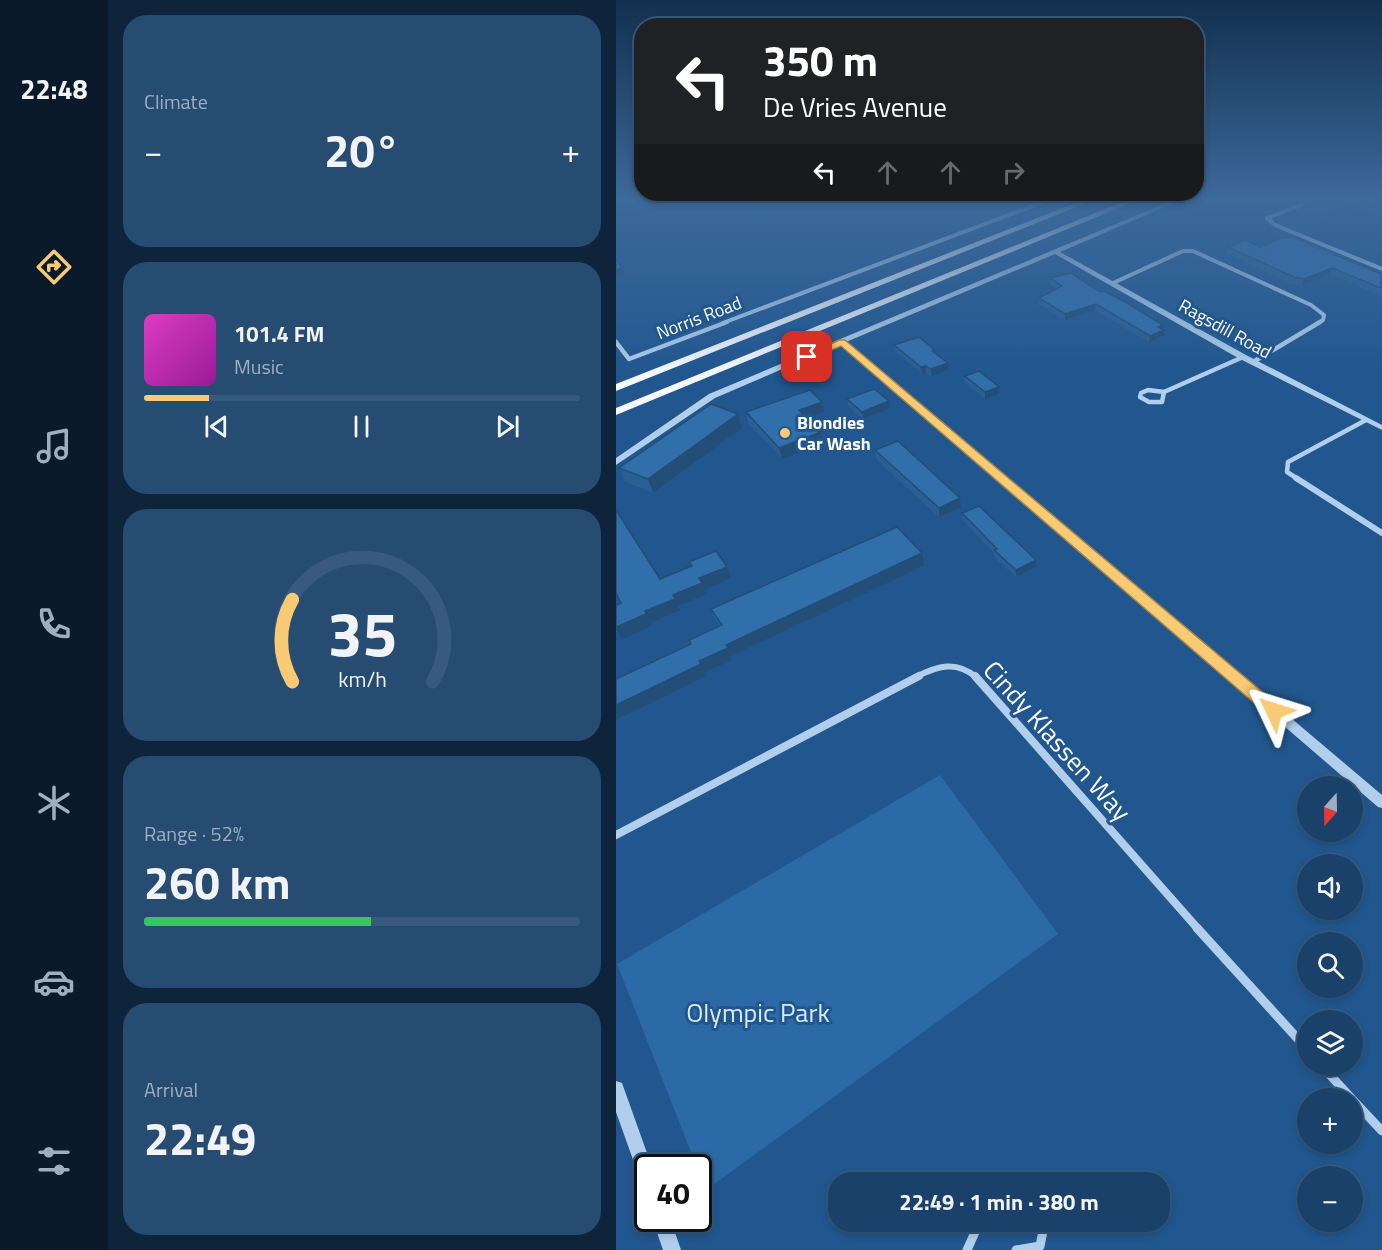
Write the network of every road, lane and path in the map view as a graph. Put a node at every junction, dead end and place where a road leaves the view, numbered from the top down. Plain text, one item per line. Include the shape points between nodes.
1 (894, 258) edge
2 (943, 258) edge
3 (991, 258) edge
4 (1041, 258) edge
5 (1068, 258) edge
6 (1167, 258) edge
7 (1209, 258) edge
8 (1355, 258) edge
9 (1381, 269) edge
10 (1113, 283) junction
11 (616, 342) edge
12 (842, 342) junction
13 (1243, 357) junction
14 (1253, 362) junction
15 (616, 388) edge
16 (1164, 392) junction
17 (616, 412) edge
18 (1366, 420) junction
19 (1380, 425) edge
20 (616, 462) edge
21 (1381, 532) edge
22 (1381, 803) edge
23 (616, 835) edge
24 (1297, 1038) edge
25 (1331, 1076) edge
26 (1342, 1088) edge
27 (616, 1089) edge
28 (1363, 1111) edge
29 (1381, 1131) edge
30 (639, 1154) edge
31 (666, 1232) edge
32 (975, 1232) edge
33 (1043, 1232) edge
34 (672, 1250) edge
35 (967, 1250) edge
36 (1016, 1250) edge

1 - 11 street, Norris Road via 629,359
2 - 15 main road
3 - 17 main road
4 - 12 street
5 - 10 street, Ragsdill Road
6 - 10 street
7 - 14 street via 1311,305 1324,315 1323,320
8 - 9 street
10 - 13 street, Ragsdill Road
12 - 20 street via 712,396
12 - 22 street
13 - 14 street, Ragsdill Road
13 - 16 street
14 - 18 street, Ragsdill Road
16 - 16 street via 1162,402 1140,397 1148,390
18 - 19 street, Ragsdill Road
18 - 21 street via 1288,462 1287,472
23 - 24 street, Cindy Klassen Way via 934,668 953,665 974,675
25 - 26 street
27 - 30 street
28 - 29 street
31 - 34 street
32 - 35 street
33 - 36 street via 1040,1246

